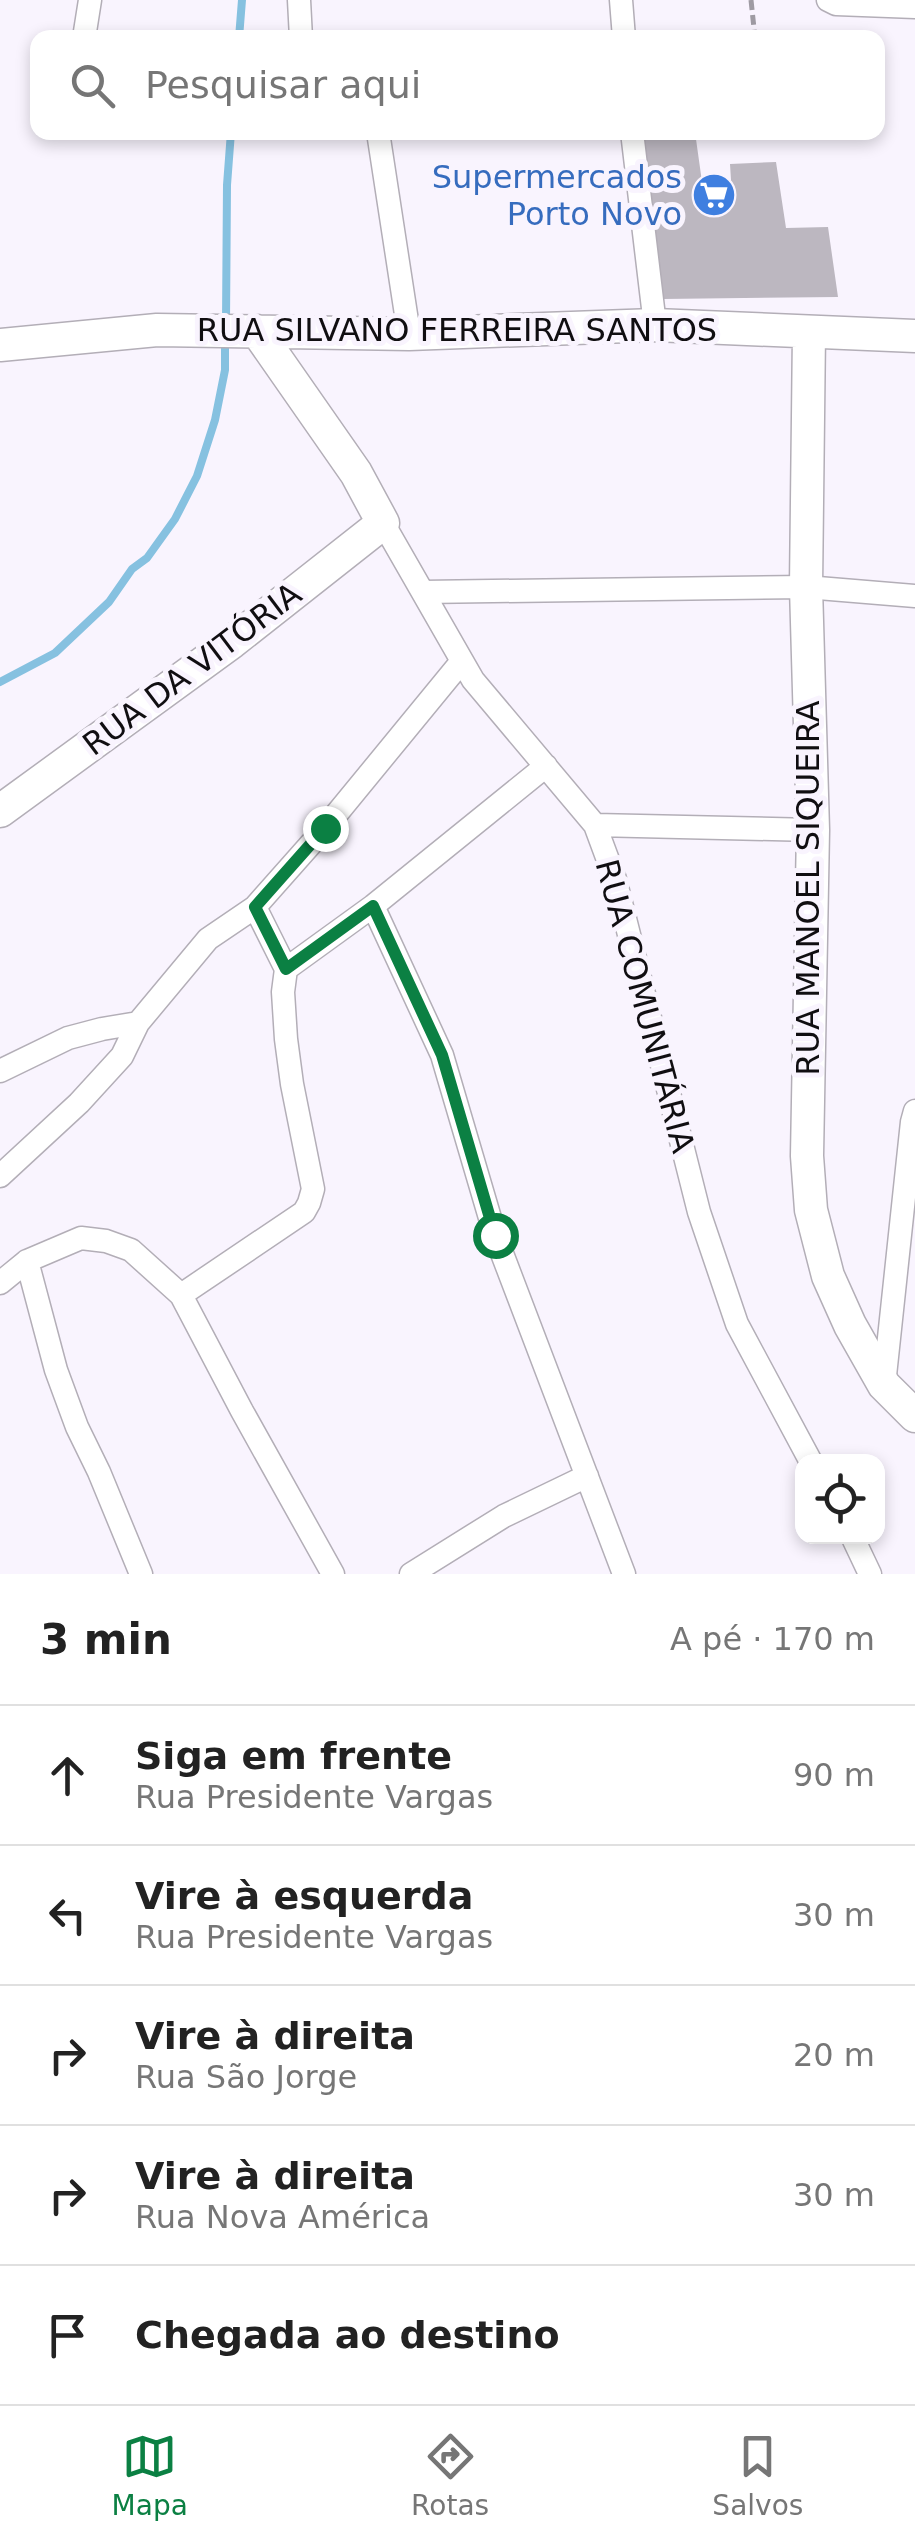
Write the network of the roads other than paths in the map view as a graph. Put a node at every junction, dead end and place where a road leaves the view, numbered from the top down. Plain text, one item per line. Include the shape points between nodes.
1 (90, 0) edge
2 (299, 0) edge
3 (621, 0) edge
4 (828, 0) edge
5 (915, 7) edge
6 (85, 30) edge
7 (301, 30) edge
8 (623, 30) edge
9 (379, 140) edge
10 (633, 140) edge
11 (656, 325) junction
12 (257, 331) junction
13 (809, 332) junction
14 (408, 334) junction
15 (915, 336) edge
16 (0, 345) edge
17 (382, 524) junction
18 (806, 587) junction
19 (423, 592) junction
20 (915, 596) edge
21 (462, 661) junction
22 (546, 766) junction
23 (0, 811) edge
24 (595, 825) junction
25 (813, 830) junction
26 (373, 906) junction
27 (255, 907) junction
28 (286, 969) junction
29 (138, 1023) junction
30 (0, 1071) edge
31 (915, 1112) edge
32 (0, 1176) edge
33 (27, 1260) junction
34 (0, 1283) edge
35 (181, 1295) junction
36 (884, 1385) junction
37 (915, 1416) edge
38 (807, 1454) edge
39 (587, 1476) junction
40 (856, 1544) edge
41 (141, 1574) edge
42 (333, 1574) edge
43 (412, 1574) edge
44 (624, 1574) edge
45 (870, 1574) edge

1 - 6 street
2 - 7 street
3 - 8 street
4 - 5 street
9 - 14 street
10 - 11 street
11 - 13 street, RUA SILVANO FERREIRA SANTOS
11 - 14 street, RUA SILVANO FERREIRA SANTOS
12 - 14 street, RUA SILVANO FERREIRA SANTOS
12 - 16 street, RUA SILVANO FERREIRA SANTOS via 157,330
12 - 17 street, RUA COMUNITÁRIA via 356,473
13 - 15 street, RUA SILVANO FERREIRA SANTOS
13 - 18 street, RUA MANOEL SIQUEIRA
17 - 19 street, RUA COMUNITÁRIA
17 - 23 street, RUA DA VITÓRIA
18 - 19 street
18 - 20 street
18 - 25 street, RUA MANOEL SIQUEIRA
19 - 21 street, RUA COMUNITÁRIA
21 - 22 street, RUA COMUNITÁRIA
21 - 27 street
22 - 24 street, RUA COMUNITÁRIA
22 - 26 street
24 - 25 street
24 - 38 street, RUA COMUNITÁRIA via 615,879 699,1212 736,1324
25 - 36 street, RUA MANOEL SIQUEIRA via 811,1210 828,1276
26 - 28 street
26 - 39 street via 442,1055 495,1235
27 - 28 street
27 - 29 street via 208,939
28 - 35 street via 286,1039 313,1190 309,1203
29 - 30 street via 68,1038
29 - 32 street via 122,1056 79,1104
31 - 36 street
33 - 34 street
33 - 35 street via 81,1238 106,1241 131,1250
33 - 41 street via 56,1370
35 - 42 street
36 - 37 street, RUA MANOEL SIQUEIRA
39 - 43 street via 504,1516
39 - 44 street
40 - 45 street

